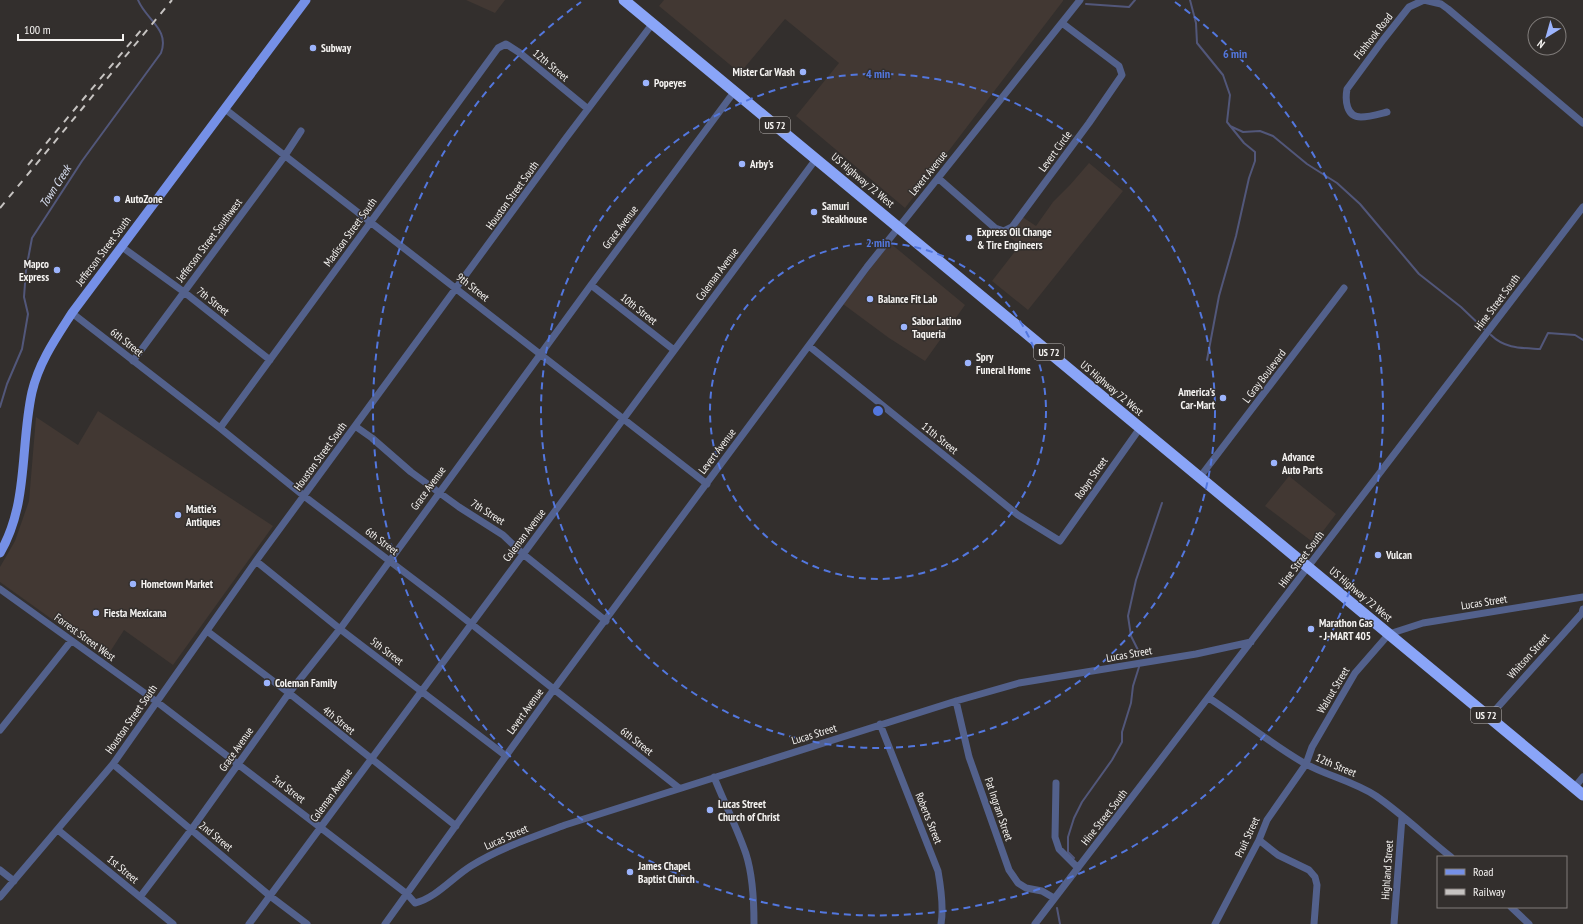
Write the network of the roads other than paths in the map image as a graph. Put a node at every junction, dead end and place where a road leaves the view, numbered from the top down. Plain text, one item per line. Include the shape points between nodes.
1 (306, 0) edge
2 (624, 0) edge
3 (1080, 0) edge
4 (652, 23) junction
5 (1062, 23) junction
6 (498, 48) joint
7 (734, 92) junction
8 (224, 109) junction
9 (588, 109) junction
10 (1387, 112) dead end
11 (1583, 123) edge
12 (301, 131) dead end
13 (284, 157) junction
14 (816, 159) junction
15 (938, 178) junction
16 (1583, 207) edge
17 (371, 223) junction
18 (899, 227) junction
19 (122, 246) junction
20 (591, 284) junction
21 (1344, 288) dead end
22 (456, 289) junction
23 (184, 292) junction
24 (72, 313) junction
25 (809, 346) junction
26 (674, 350) junction
27 (540, 354) junction
28 (270, 360) junction
29 (133, 361) junction
30 (623, 419) junction
31 (355, 426) junction
32 (220, 428) junction
33 (1140, 428) junction
34 (1200, 476) junction
35 (707, 484) junction
36 (439, 492) junction
37 (304, 496) junction
38 (1060, 540) joint
39 (0, 553) edge
40 (523, 554) junction
41 (390, 560) junction
42 (256, 562) junction
43 (1308, 568) junction
44 (0, 589) edge
45 (1583, 597) edge
46 (1583, 609) edge
47 (606, 621) junction
48 (471, 624) junction
49 (340, 629) junction
50 (207, 631) junction
51 (1389, 634) junction
52 (71, 641) junction
53 (1252, 642) junction
54 (554, 689) junction
55 (422, 692) junction
56 (289, 693) junction
57 (1209, 698) junction
58 (956, 700) junction
59 (157, 702) junction
60 (1488, 717) junction
61 (880, 724) junction
62 (0, 730) edge
63 (506, 756) junction
64 (371, 760) junction
65 (113, 764) junction
66 (238, 764) junction
67 (1306, 764) junction
68 (714, 777) junction
69 (1583, 777) edge
70 (1056, 783) dead end
71 (679, 788) junction
72 (1574, 788) junction
73 (1583, 795) edge
74 (1402, 817) junction
75 (456, 826) junction
76 (321, 828) junction
77 (58, 830) junction
78 (191, 830) junction
79 (1259, 840) junction
80 (1450, 856) edge
81 (1078, 868) junction
82 (0, 870) edge
83 (14, 880) junction
84 (407, 894) junction
85 (270, 896) junction
86 (0, 897) edge
87 (140, 897) junction
88 (1054, 898) junction
89 (1512, 908) edge
90 (173, 924) edge
91 (249, 924) edge
92 (307, 924) edge
93 (385, 924) edge
94 (754, 924) edge
95 (941, 924) edge
96 (1035, 924) edge
97 (1215, 924) edge
98 (1314, 924) edge
99 (1394, 924) edge
100 (1529, 924) edge

1 - 8 main road, Jefferson Street South
2 - 4 highway, US Highway 72 West / US 72
3 - 5 street, Levert Avenue
4 - 7 highway, US Highway 72 West / US 72
4 - 9 street, Houston Street South
5 - 15 street, Levert Avenue
5 - 15 street, Levert Circle via 1118,66 1122,75 1012,227 1004,231 994,228
6 - 9 street, 12th Street via 506,44 520,53
6 - 17 street, Madison Street South
7 - 14 highway, US Highway 72 West / US 72
7 - 20 street, Grace Avenue
8 - 13 street, 9th Street
8 - 19 main road, Jefferson Street South
9 - 22 street, Houston Street South
10 - 11 street, Fishhook Road via 1360,117 1352,113 1346,106 1347,89 1410,7 1424,0 1448,9
12 - 13 street, Jefferson Street Southwest
13 - 17 street, 9th Street
13 - 23 street, Jefferson Street Southwest
14 - 18 highway, US Highway 72 West / US 72
14 - 26 street, Coleman Avenue
15 - 18 street, Levert Avenue
16 - 43 street, Hine Street South
17 - 22 street, 9th Street
17 - 28 street, Madison Street South
18 - 25 street, Levert Avenue
18 - 33 highway, US Highway 72 West / US 72
19 - 23 street, 7th Street
19 - 24 main road, Jefferson Street South
20 - 26 street, 10th Street
20 - 27 street, Grace Avenue
21 - 34 street, L Gray Boulevard
22 - 27 street, 9th Street
22 - 31 street, Houston Street South
23 - 28 street, 7th Street
23 - 29 street, Jefferson Street Southwest
24 - 29 street, 6th Street
24 - 39 main road, Jefferson Street South via 44,357 37,373 29,407 18,507
25 - 35 street, Levert Avenue
25 - 38 street, 11th Street via 1018,515
26 - 30 street, Coleman Avenue
27 - 30 street, 9th Street
27 - 36 street, Grace Avenue
28 - 32 street, Madison Street South
29 - 32 street, 6th Street
30 - 35 street, 9th Street
30 - 40 street, Coleman Avenue
31 - 36 street, 7th Street
31 - 37 street, Houston Street South
32 - 37 street, 6th Street
33 - 34 highway, US Highway 72 West / US 72
33 - 38 street, Robyn Street
34 - 43 highway, US Highway 72 West / US 72
35 - 47 street, Levert Avenue
36 - 40 street, 7th Street via 459,508 503,535
36 - 41 street, Grace Avenue
37 - 41 street, 6th Street
37 - 42 street, Houston Street South
40 - 47 street, 7th Street
40 - 48 street, Coleman Avenue
41 - 48 street, 6th Street
41 - 49 street, Grace Avenue
42 - 49 street, 5th Street
42 - 50 street, Houston Street South
43 - 51 highway, US Highway 72 West / US 72
43 - 53 street, Hine Street South
44 - 52 street, Forrest Street West
45 - 51 street, Lucas Street via 1423,623
46 - 60 street, Whitson Street
47 - 54 street, Levert Avenue
48 - 54 street, 6th Street
48 - 55 street, Coleman Avenue
49 - 55 street, 5th Street
49 - 56 street, Grace Avenue
50 - 56 street, 4th Street
50 - 59 street, Houston Street South
51 - 60 highway, US Highway 72 West / US 72
51 - 67 street, Walnut Street via 1355,673 1312,747
52 - 59 street, Forrest Street West
52 - 62 street
53 - 57 street, Hine Street South
53 - 58 street, Lucas Street via 1196,654 1019,683
54 - 63 street, Levert Avenue
54 - 71 street, 6th Street
55 - 63 street, 5th Street
55 - 64 street, Coleman Avenue
56 - 64 street, 4th Street
56 - 66 street, Grace Avenue
57 - 67 street, 12th Street
57 - 81 street, Hine Street South
58 - 61 street, Lucas Street
58 - 88 street, Pat Ingram Street via 969,757 1009,870 1018,884 1042,891
59 - 65 street, Houston Street South
59 - 66 street, 3rd Street
60 - 72 highway, US Highway 72 West / US 72
61 - 68 street, Lucas Street
61 - 95 street, Roberts Street via 938,871 943,915
63 - 75 street, Levert Avenue
64 - 75 street, 4th Street
64 - 76 street, Coleman Avenue
65 - 77 street, Houston Street South
65 - 78 street, 2nd Street
66 - 76 street, 3rd Street
66 - 78 street, Grace Avenue
67 - 74 street, 12th Street via 1360,787
67 - 79 street, Pruit Street via 1267,820
68 - 71 street, Lucas Street
68 - 94 street via 746,854 750,871
69 - 72 street
70 - 81 street via 1055,837 1059,849
71 - 84 street, Lucas Street via 517,843 471,866 421,902 415,903
72 - 73 highway, US Highway 72 West / US 72
74 - 80 street, 12th Street
74 - 99 street, Highland Street
75 - 84 street, Levert Avenue
76 - 84 street, 3rd Street
76 - 85 street, Coleman Avenue
77 - 83 street, Houston Street South
77 - 87 street, 1st Street
78 - 85 street, 2nd Street
78 - 87 street, Grace Avenue
79 - 97 street, Pruit Street
79 - 98 street via 1278,855 1309,870 1315,877 1317,885
81 - 88 street, Hine Street South
82 - 83 street
83 - 86 street, Houston Street South
84 - 93 street, Levert Avenue
85 - 91 street, Coleman Avenue
85 - 92 street, 2nd Street
87 - 90 street, 1st Street
88 - 96 street, Hine Street South
89 - 100 street

